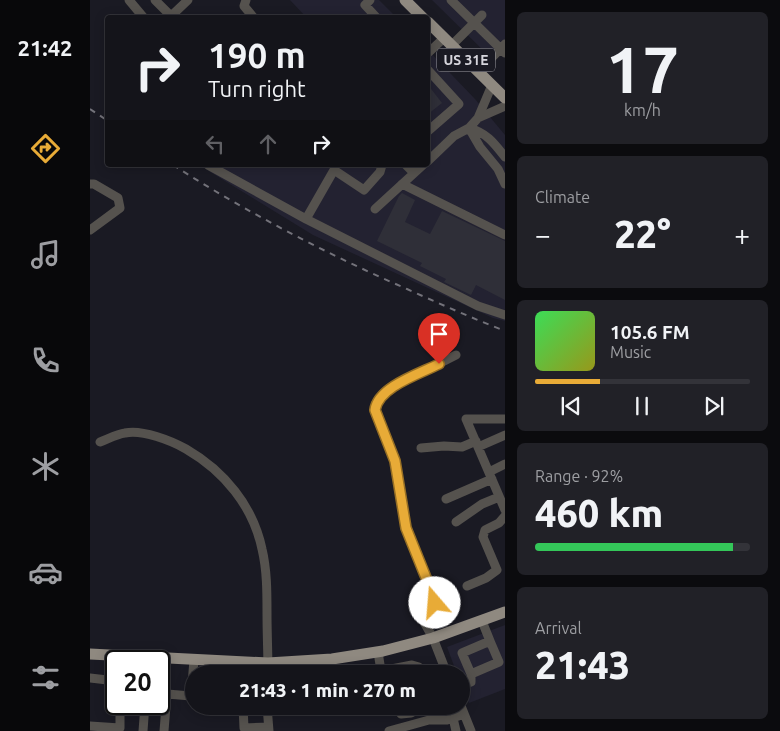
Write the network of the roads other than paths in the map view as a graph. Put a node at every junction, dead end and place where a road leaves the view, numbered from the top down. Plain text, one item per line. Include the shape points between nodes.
1 (129, 0) edge
2 (156, 0) edge
3 (180, 0) edge
4 (188, 0) edge
5 (246, 0) edge
6 (370, 0) edge
7 (405, 0) edge
8 (451, 0) edge
9 (142, 15) edge
10 (169, 15) edge
11 (252, 15) edge
12 (374, 15) edge
13 (419, 15) edge
14 (482, 15) dead end
15 (474, 23) junction
16 (430, 24) edge
17 (448, 42) junction
18 (504, 49) edge
19 (430, 52) edge
20 (478, 72) junction
21 (430, 77) edge
22 (492, 85) junction
23 (505, 98) edge
24 (505, 106) edge
25 (478, 118) junction
26 (468, 128) junction
27 (430, 129) edge
28 (505, 157) edge
29 (430, 159) edge
30 (212, 167) edge
31 (381, 167) edge
32 (408, 167) edge
33 (421, 167) edge
34 (501, 171) edge
35 (414, 173) junction
36 (90, 184) edge
37 (402, 184) junction
38 (505, 184) edge
39 (375, 209) dead end
40 (306, 219) junction
41 (90, 230) edge
42 (505, 235) edge
43 (505, 315) edge
44 (456, 355) dead end
45 (505, 419) edge
46 (505, 435) edge
47 (100, 442) dead end
48 (477, 444) junction
49 (421, 448) dead end
50 (504, 467) edge
51 (491, 476) junction
52 (499, 497) junction
53 (446, 499) dead end
54 (505, 510) edge
55 (505, 516) edge
56 (456, 522) dead end
57 (501, 568) edge
58 (467, 586) dead end
59 (504, 614) edge
60 (482, 621) junction
61 (433, 638) junction
62 (490, 641) junction
63 (378, 652) junction
64 (90, 654) edge
65 (105, 656) edge
66 (170, 660) edge
67 (194, 660) junction
68 (223, 665) edge
69 (268, 665) edge
70 (289, 665) edge
71 (380, 665) edge
72 (444, 665) edge
73 (471, 674) junction
74 (90, 678) edge
75 (105, 680) edge
76 (470, 682) edge
77 (120, 715) edge
78 (144, 715) edge
79 (243, 715) edge
80 (268, 715) edge
81 (456, 715) edge
82 (464, 715) edge
83 (453, 718) junction
84 (439, 720) junction
85 (90, 726) edge
86 (269, 729) edge
87 (143, 731) edge
88 (164, 731) edge
89 (389, 731) edge
90 (439, 731) edge
91 (456, 731) edge
92 (471, 731) edge

1 - 9 street
2 - 10 street
3 - 10 street
4 - 10 street
5 - 11 street via 244,6
6 - 12 street via 365,5
7 - 13 main road
8 - 15 street
14 - 15 street
15 - 17 street
15 - 18 street
16 - 17 main road, US 31E
17 - 19 street
17 - 20 main road, US 31E
18 - 20 street
20 - 22 main road, US 31E
21 - 27 street via 459,104
22 - 23 main road, US 31E
22 - 25 street
24 - 25 street
25 - 26 street
26 - 28 street via 491,139
26 - 29 street via 454,136
26 - 34 street
30 - 40 street
31 - 40 street via 364,190 334,170
32 - 35 street
33 - 35 street
34 - 38 street
35 - 37 street
36 - 41 street via 118,198 120,208
37 - 39 street
37 - 42 street
40 - 43 street via 478,306
44 - 61 street via 387,390 376,403 375,410 395,461 406,528 435,600 420,615
45 - 48 street via 466,419
46 - 48 street
47 - 69 street via 126,432 167,440 214,468 235,492 248,512 265,562
48 - 49 street
48 - 51 street
50 - 51 street
51 - 52 street
51 - 53 street
52 - 54 street
52 - 56 street
55 - 57 street via 485,530 483,537
57 - 58 street
59 - 60 main road
60 - 61 main road
60 - 62 street
61 - 63 main road
61 - 72 street
62 - 73 street via 462,653
62 - 73 street via 499,662
63 - 70 main road
63 - 71 street
64 - 65 main road
66 - 67 main road
67 - 68 main road
67 - 88 street via 191,696 167,694
73 - 76 street
74 - 75 street
77 - 85 street via 120,728
78 - 87 street
79 - 86 street via 244,728
80 - 86 street
81 - 83 street
82 - 92 street
83 - 84 street
83 - 91 street
84 - 89 street
84 - 90 street

